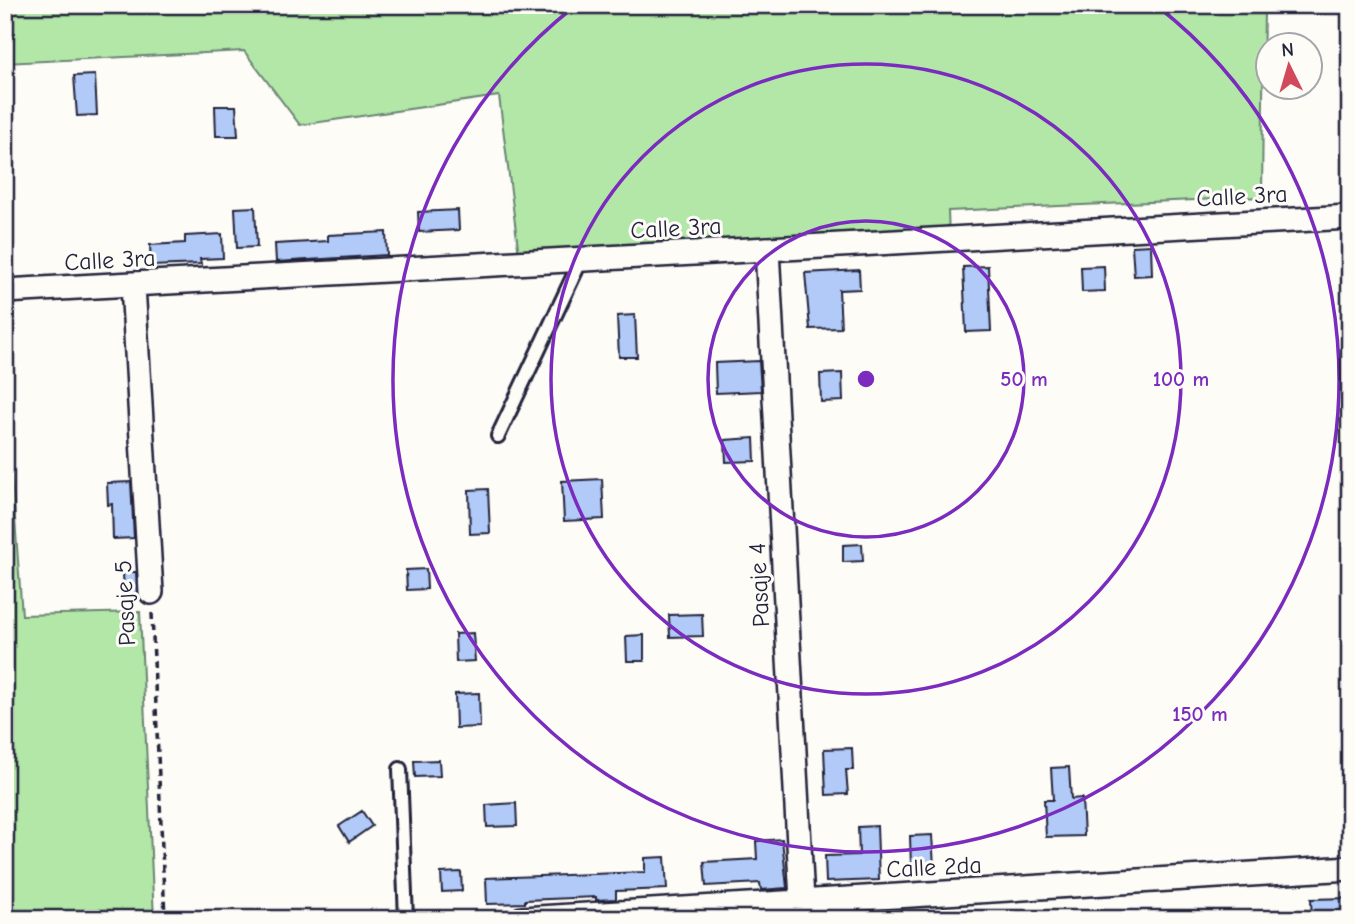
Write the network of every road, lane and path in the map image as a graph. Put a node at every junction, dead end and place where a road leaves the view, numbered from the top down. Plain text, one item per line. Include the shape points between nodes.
1 (1350, 217) edge
2 (767, 249) junction
3 (581, 260) junction
4 (134, 285) junction
5 (5, 291) edge
6 (498, 436) dead end
7 (151, 592) joint
8 (400, 769) dead end
9 (1350, 869) edge
10 (802, 910) edge
11 (165, 919) edge
12 (406, 919) edge
13 (522, 919) edge

1 - 2 street, Calle 3ra
2 - 3 street, Calle 3ra
2 - 10 street, Pasaje 4
3 - 4 street, Calle 3ra
3 - 6 lane
4 - 5 street, Calle 3ra
4 - 7 street, Pasaje 5
7 - 11 path, Pasaje 5
8 - 12 lane
9 - 10 street, Calle 2da
10 - 13 street, Calle 2da

